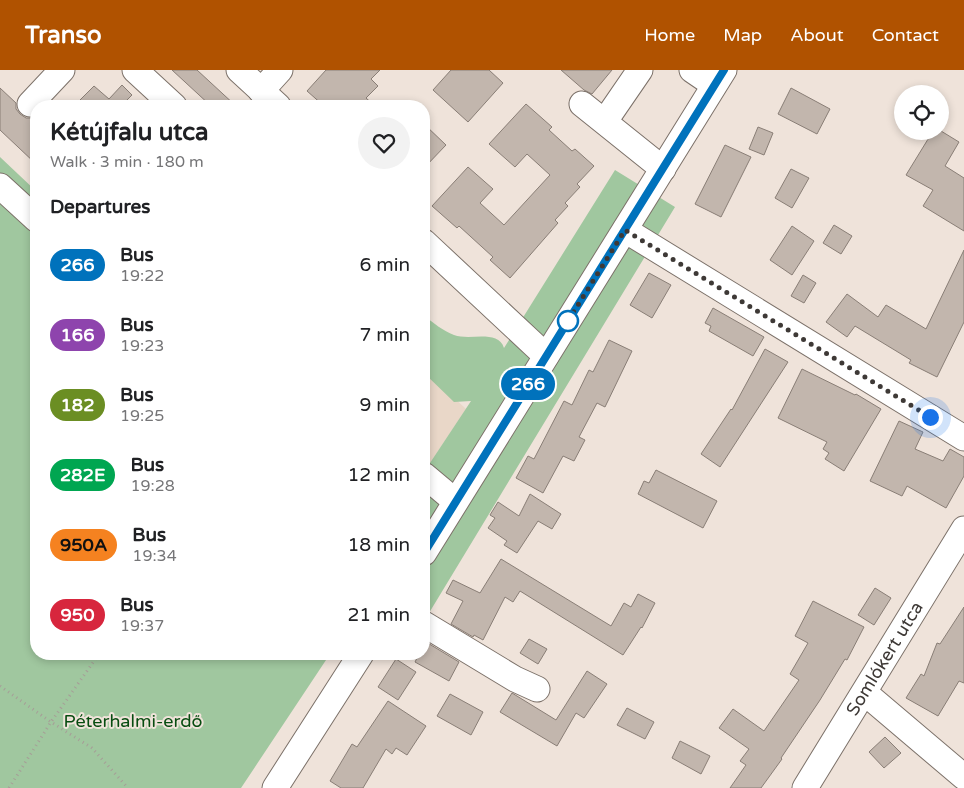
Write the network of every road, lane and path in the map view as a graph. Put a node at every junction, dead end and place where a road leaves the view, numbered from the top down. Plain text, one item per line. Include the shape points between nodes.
1 (62, 70) edge
2 (135, 70) edge
3 (239, 70) edge
4 (280, 70) edge
5 (640, 70) edge
6 (692, 70) edge
7 (719, 78) edge
8 (270, 99) edge
9 (34, 100) edge
10 (168, 100) edge
11 (582, 104) dead end
12 (605, 120) junction
13 (663, 169) junction
14 (0, 186) edge
15 (30, 213) edge
16 (625, 230) junction
17 (430, 248) edge
18 (546, 356) junction
19 (964, 438) edge
20 (430, 479) edge
21 (455, 502) junction
22 (964, 529) edge
23 (430, 543) edge
24 (430, 628) edge
25 (95, 660) edge
26 (357, 660) edge
27 (0, 686) edge
28 (537, 689) dead end
29 (864, 693) junction
30 (51, 722) junction
31 (964, 777) edge
32 (9, 788) edge
33 (128, 788) edge
34 (275, 788) edge
35 (805, 788) edge

1 - 9 street
2 - 10 street
3 - 8 street
4 - 8 street
5 - 12 street
6 - 7 street
7 - 13 street
11 - 12 street
12 - 13 street
13 - 16 street
14 - 15 street
16 - 18 street
16 - 19 street
17 - 18 street
18 - 21 street
20 - 21 street
21 - 23 street
22 - 29 street, Somlókert utca
24 - 28 street
25 - 30 path
26 - 34 street
27 - 30 path
29 - 31 street
29 - 35 street, Somlókert utca
30 - 32 path
30 - 33 path via 92,748

